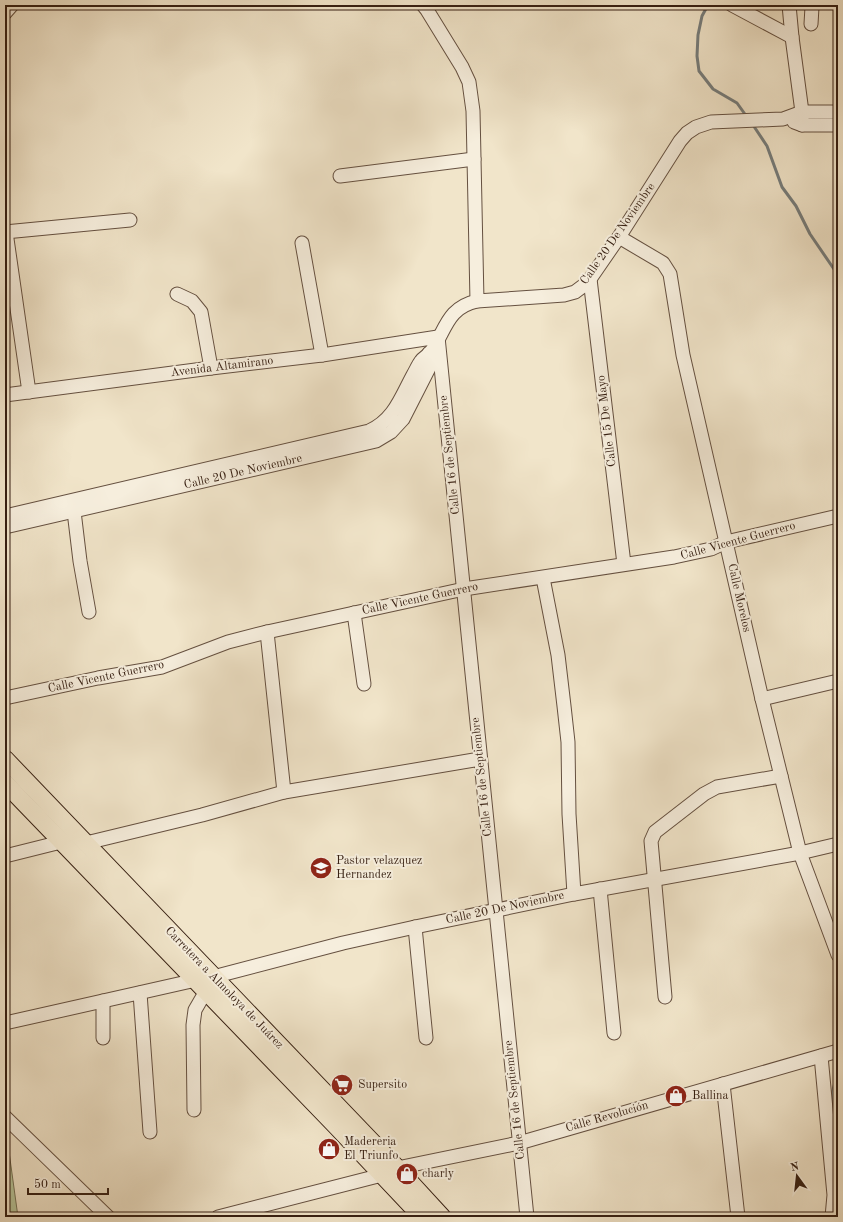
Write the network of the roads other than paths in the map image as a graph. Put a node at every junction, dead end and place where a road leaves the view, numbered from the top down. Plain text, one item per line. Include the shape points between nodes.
1 (12, 5) edge
2 (423, 5) edge
3 (789, 5) edge
4 (813, 5) edge
5 (738, 7) edge
6 (5, 13) edge
7 (811, 24) dead end
8 (792, 37) junction
9 (838, 112) edge
10 (802, 118) junction
11 (838, 125) edge
12 (474, 159) junction
13 (340, 176) dead end
14 (130, 220) dead end
15 (5, 232) edge
16 (619, 237) junction
17 (302, 243) dead end
18 (590, 279) junction
19 (178, 294) dead end
20 (477, 301) junction
21 (438, 338) junction
22 (322, 355) junction
23 (211, 368) junction
24 (29, 392) junction
25 (5, 395) edge
26 (73, 506) junction
27 (5, 516) edge
28 (838, 516) edge
29 (5, 526) edge
30 (726, 542) junction
31 (624, 564) junction
32 (543, 578) junction
33 (464, 589) junction
34 (89, 612) dead end
35 (354, 613) junction
36 (267, 632) junction
37 (838, 681) edge
38 (364, 684) dead end
39 (5, 698) edge
40 (762, 699) junction
41 (5, 759) edge
42 (480, 759) junction
43 (781, 776) junction
44 (5, 783) edge
45 (284, 792) junction
46 (61, 842) junction
47 (86, 843) junction
48 (838, 844) edge
49 (800, 853) junction
50 (5, 856) edge
51 (655, 879) junction
52 (600, 889) junction
53 (574, 894) junction
54 (495, 911) junction
55 (415, 927) junction
56 (838, 955) edge
57 (205, 983) junction
58 (140, 993) junction
59 (665, 997) dead end
60 (103, 1001) junction
61 (5, 1023) edge
62 (614, 1032) dead end
63 (104, 1038) dead end
64 (426, 1038) dead end
65 (838, 1051) edge
66 (822, 1056) junction
67 (297, 1074) junction
68 (723, 1084) junction
69 (194, 1110) dead end
70 (5, 1117) edge
71 (150, 1132) dead end
72 (519, 1143) junction
73 (397, 1168) junction
74 (382, 1175) junction
75 (108, 1217) edge
76 (218, 1217) edge
77 (422, 1217) edge
78 (442, 1217) edge
79 (527, 1217) edge
80 (738, 1217) edge
81 (832, 1217) edge

1 - 6 street
2 - 12 street via 462,66 469,82 473,111
3 - 8 street
4 - 7 street
5 - 8 street
8 - 10 street
9 - 10 street
10 - 11 street
10 - 16 street, Calle 20 De Noviembre via 725,121 696,127 680,141
12 - 13 street
12 - 20 street
14 - 15 street
15 - 24 street
16 - 18 street, Calle 20 De Noviembre
16 - 30 street, Calle Morelos via 663,263 670,274 683,355
17 - 22 street
18 - 20 street, Calle 20 De Noviembre via 569,294
18 - 31 street, Calle 15 De Mayo
19 - 23 street via 192,301 201,312
20 - 21 street, Calle 20 De Noviembre via 456,311
21 - 22 street, Avenida Altamirano
21 - 26 street, Calle 20 De Noviembre via 430,353 430,366 403,419 391,432 376,441 266,461
21 - 33 street, Calle 16 de Septiembre
22 - 23 street, Avenida Altamirano
23 - 24 street, Avenida Altamirano
24 - 25 street, Avenida Altamirano
26 - 27 street, Calle 20 De Noviembre
26 - 29 street, Calle 20 De Noviembre
26 - 34 street
28 - 30 street, Calle Vicente Guerrero
30 - 31 street, Calle Vicente Guerrero via 711,550
30 - 40 street, Calle Morelos
31 - 32 street, Calle Vicente Guerrero
32 - 33 street, Calle Vicente Guerrero
32 - 53 street via 558,656 568,742
33 - 35 street, Calle Vicente Guerrero
33 - 42 street, Calle 16 de Septiembre
35 - 36 street, Calle Vicente Guerrero
35 - 38 street
36 - 39 street, Calle Vicente Guerrero via 228,642 162,667
36 - 45 street
37 - 40 street
40 - 43 street, Calle Morelos
41 - 47 main road, Carretera a Almoloya de Juárez
42 - 45 street
42 - 54 street, Calle 16 de Septiembre
43 - 49 street, Calle Morelos
43 - 51 street via 717,787 655,832 651,841
44 - 46 main road, Carretera a Almoloya de Juárez
45 - 47 street
46 - 50 street
46 - 57 main road, Carretera a Almoloya de Juárez
47 - 57 main road, Carretera a Almoloya de Juárez
48 - 49 street, Calle 20 De Noviembre
49 - 51 street, Calle 20 De Noviembre
49 - 56 street, Calle Morelos
51 - 52 street, Calle 20 De Noviembre
51 - 59 street
52 - 53 street, Calle 20 De Noviembre
52 - 62 street
53 - 54 street, Calle 20 De Noviembre
54 - 55 street, Calle 20 De Noviembre
54 - 72 street, Calle 16 de Septiembre
55 - 57 street, Calle 20 De Noviembre via 343,943
55 - 64 street
57 - 58 street, Calle 20 De Noviembre
57 - 67 main road, Carretera a Almoloya de Juárez
57 - 69 street via 192,1025
58 - 60 street, Calle 20 De Noviembre
58 - 71 street
60 - 61 street, Calle 20 De Noviembre
60 - 63 street
65 - 66 street, Calle Revolución
66 - 68 street, Calle Revolución
66 - 81 street via 834,1195
67 - 73 main road, Carretera a Almoloya de Juárez
67 - 74 main road, Carretera a Almoloya de Juárez
68 - 72 street, Calle Revolución
68 - 80 street
70 - 75 street
72 - 73 street, Calle Revolución
72 - 79 street, Calle 16 de Septiembre
73 - 78 main road, Carretera a Almoloya de Juárez
74 - 76 street
74 - 77 main road, Carretera a Almoloya de Juárez

